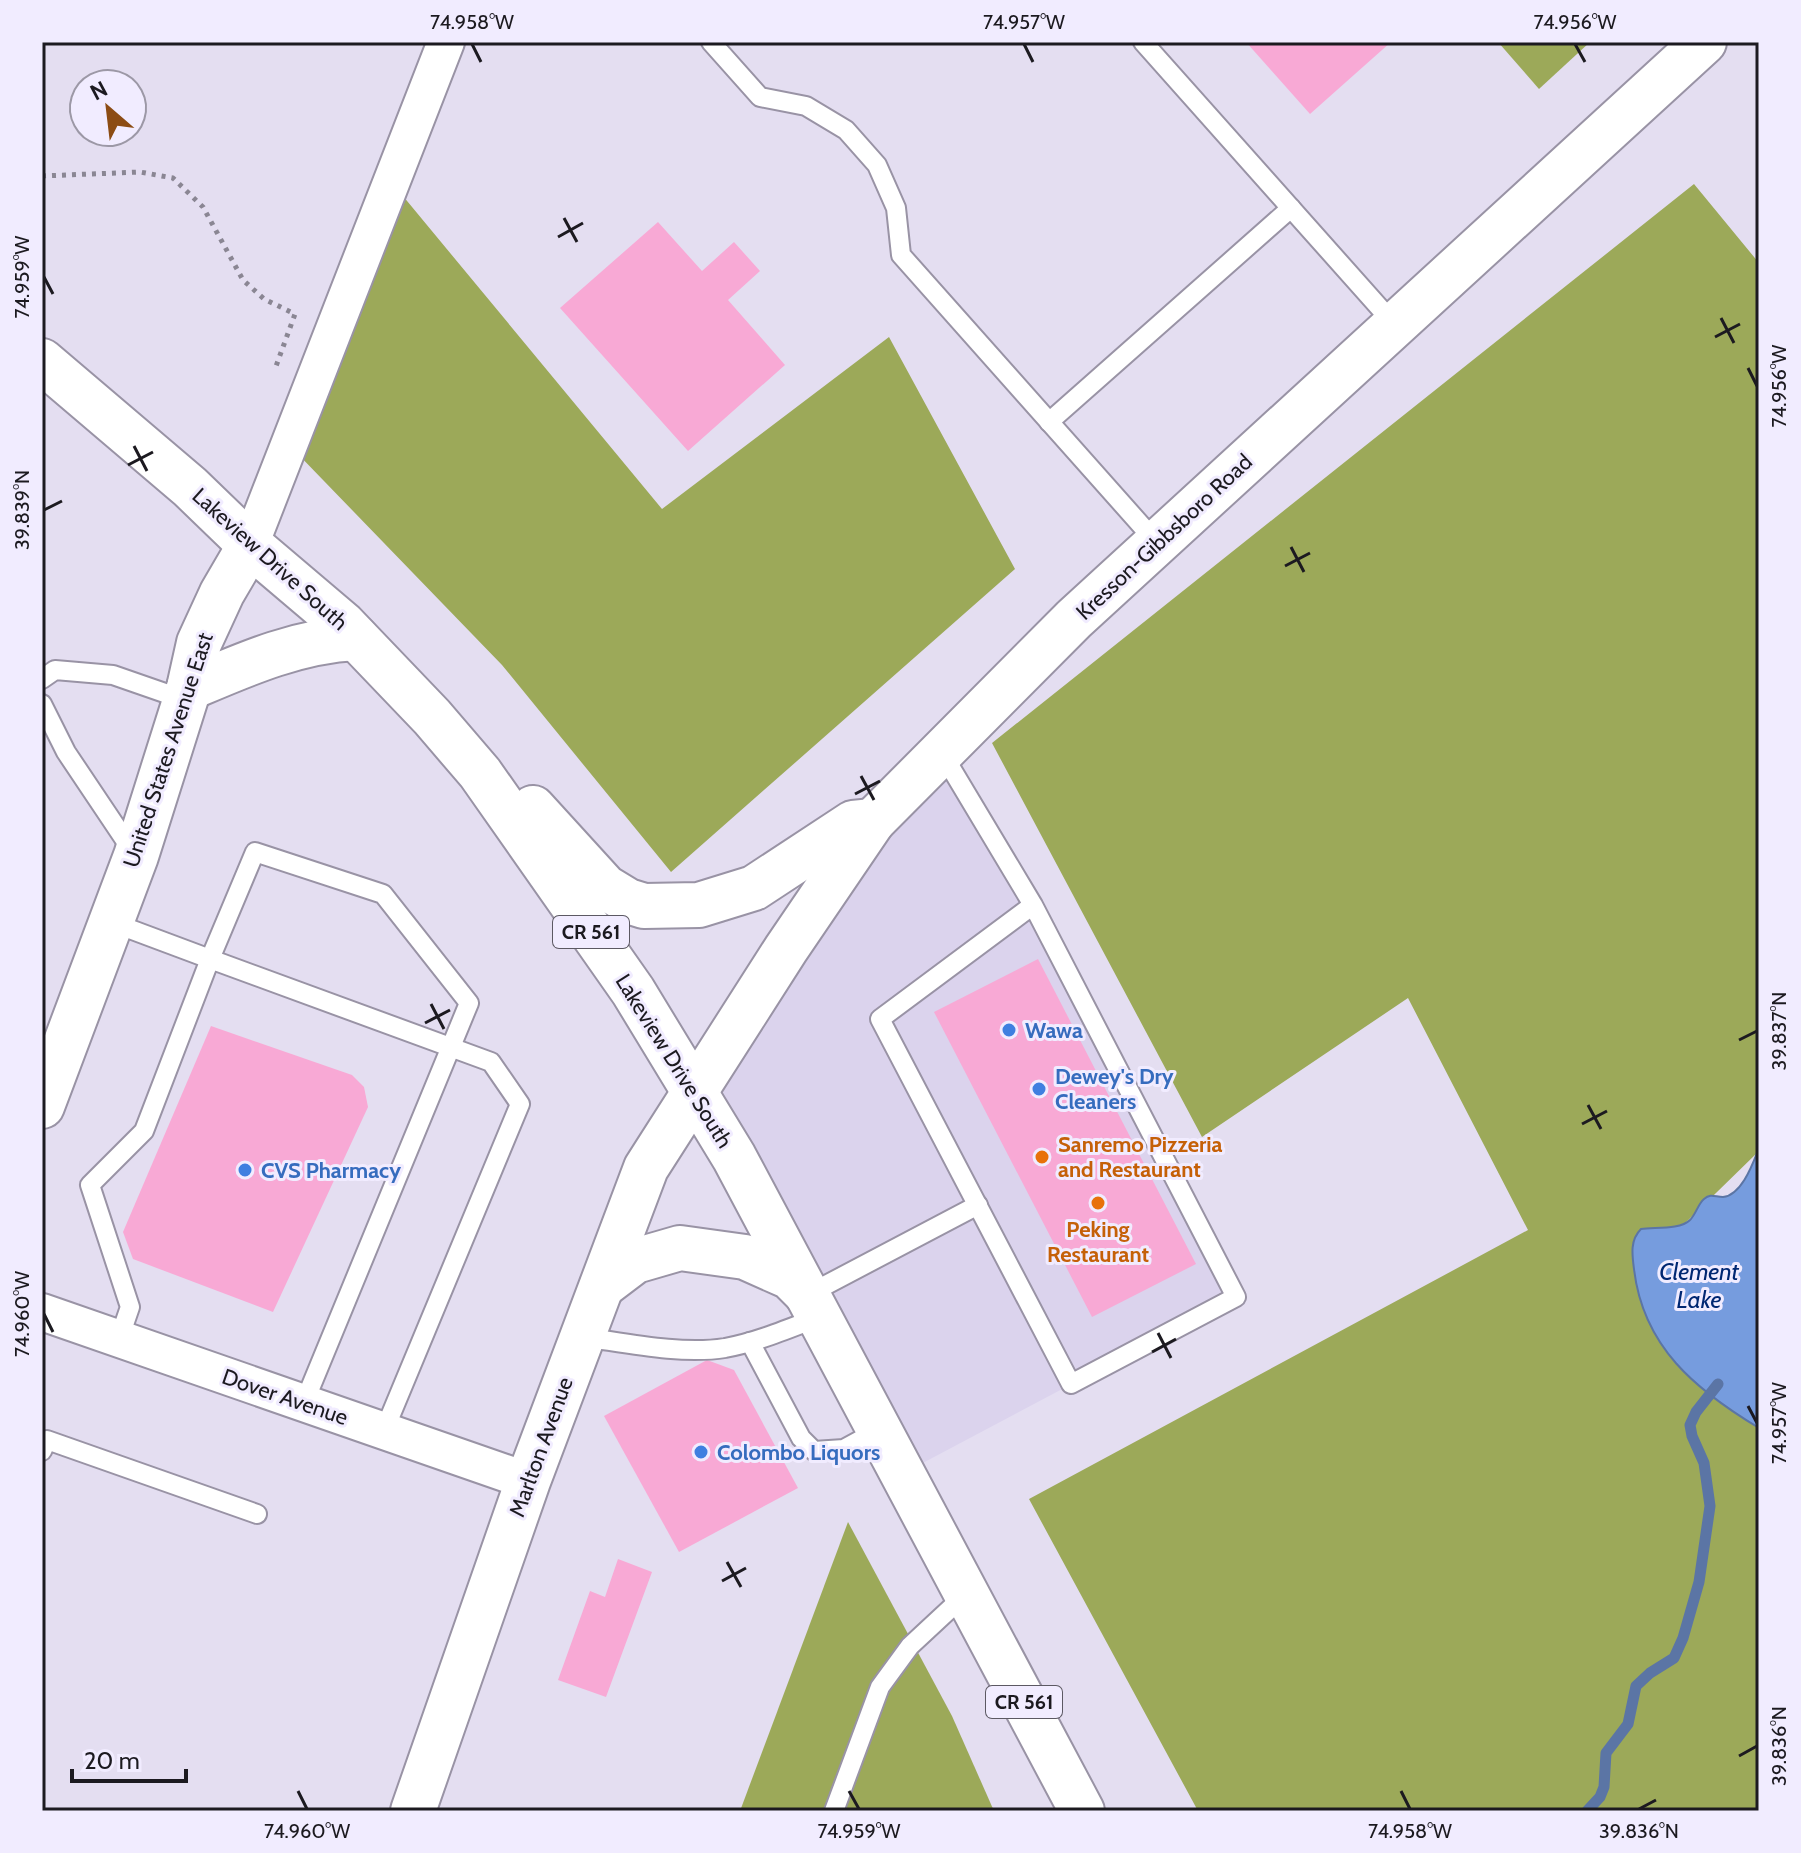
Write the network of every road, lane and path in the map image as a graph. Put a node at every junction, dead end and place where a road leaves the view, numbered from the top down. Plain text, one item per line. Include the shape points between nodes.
1 (446, 42) edge
2 (711, 42) edge
3 (1143, 42) edge
4 (1704, 42) edge
5 (42, 176) edge
6 (1291, 208) junction
7 (295, 314) dead end
8 (1395, 325) junction
9 (42, 361) edge
10 (1049, 422) junction
11 (1157, 543) junction
12 (250, 545) junction
13 (356, 638) junction
14 (42, 679) edge
15 (187, 694) junction
16 (42, 704) edge
17 (942, 753) junction
18 (480, 773) junction
19 (873, 821) junction
20 (136, 856) junction
21 (1033, 905) junction
22 (111, 922) junction
23 (210, 959) junction
24 (451, 1047) junction
25 (695, 1094) junction
26 (42, 1106) edge
27 (978, 1205) junction
28 (602, 1286) junction
29 (813, 1306) junction
30 (42, 1312) edge
31 (583, 1337) junction
32 (119, 1339) junction
33 (750, 1342) junction
34 (304, 1403) junction
35 (879, 1430) junction
36 (384, 1431) junction
37 (42, 1451) edge
38 (528, 1481) junction
39 (257, 1514) dead end
40 (966, 1594) junction
41 (413, 1811) edge
42 (834, 1811) edge
43 (1082, 1811) edge

1 - 12 street, United States Avenue East
2 - 10 lane via 760,97 806,106 857,142 877,165 896,208 901,255
3 - 6 lane
4 - 8 street, Kresson-Gibbsboro Road
5 - 7 path via 140,172 173,178 203,207 243,280 264,299
6 - 8 lane
6 - 10 lane
8 - 11 street, Kresson-Gibbsboro Road
9 - 12 street, Lakeview Drive South / CR 561
10 - 11 lane
11 - 17 street, Kresson-Gibbsboro Road
12 - 13 street, Lakeview Drive South / CR 561
12 - 15 street, United States Avenue East via 199,643
13 - 15 street via 323,639 257,659
13 - 18 street, Lakeview Drive South / CR 561
14 - 15 lane via 55,670 113,675
15 - 20 street, United States Avenue East
16 - 20 lane via 66,752
17 - 19 street, Kresson-Gibbsboro Road
17 - 21 lane
18 - 19 street via 532,807 605,887 644,906 699,905 754,888 853,823
18 - 25 street, Lakeview Drive South / CR 561 via 633,991
19 - 25 street, Kresson-Gibbsboro Road
20 - 22 street, United States Avenue East
21 - 27 lane via 880,1019
21 - 27 lane via 1236,1297 1071,1384
22 - 23 lane
22 - 26 street, United States Avenue East
23 - 24 lane
23 - 24 lane via 255,852 383,894 469,1003
23 - 32 lane via 144,1131 90,1185 130,1307
24 - 34 lane
24 - 36 lane via 491,1062 520,1104
25 - 28 street, Marlton Avenue via 646,1168
25 - 29 street, Lakeview Drive South / CR 561
27 - 29 lane
28 - 29 street via 635,1261 680,1248 745,1257 790,1277
28 - 31 street, Marlton Avenue
29 - 33 lane
29 - 35 street, Lakeview Drive South / CR 561
30 - 32 street, Dover Avenue
31 - 33 lane via 703,1350
31 - 38 street, Marlton Avenue
32 - 34 street, Dover Avenue
33 - 35 lane via 801,1438 814,1451 844,1449
34 - 36 street, Dover Avenue
35 - 40 street, Lakeview Drive South / CR 561
36 - 38 street, Dover Avenue
37 - 39 lane via 47,1440
38 - 41 street, Marlton Avenue
40 - 42 lane via 910,1646 880,1687
40 - 43 street, Lakeview Drive South / CR 561

